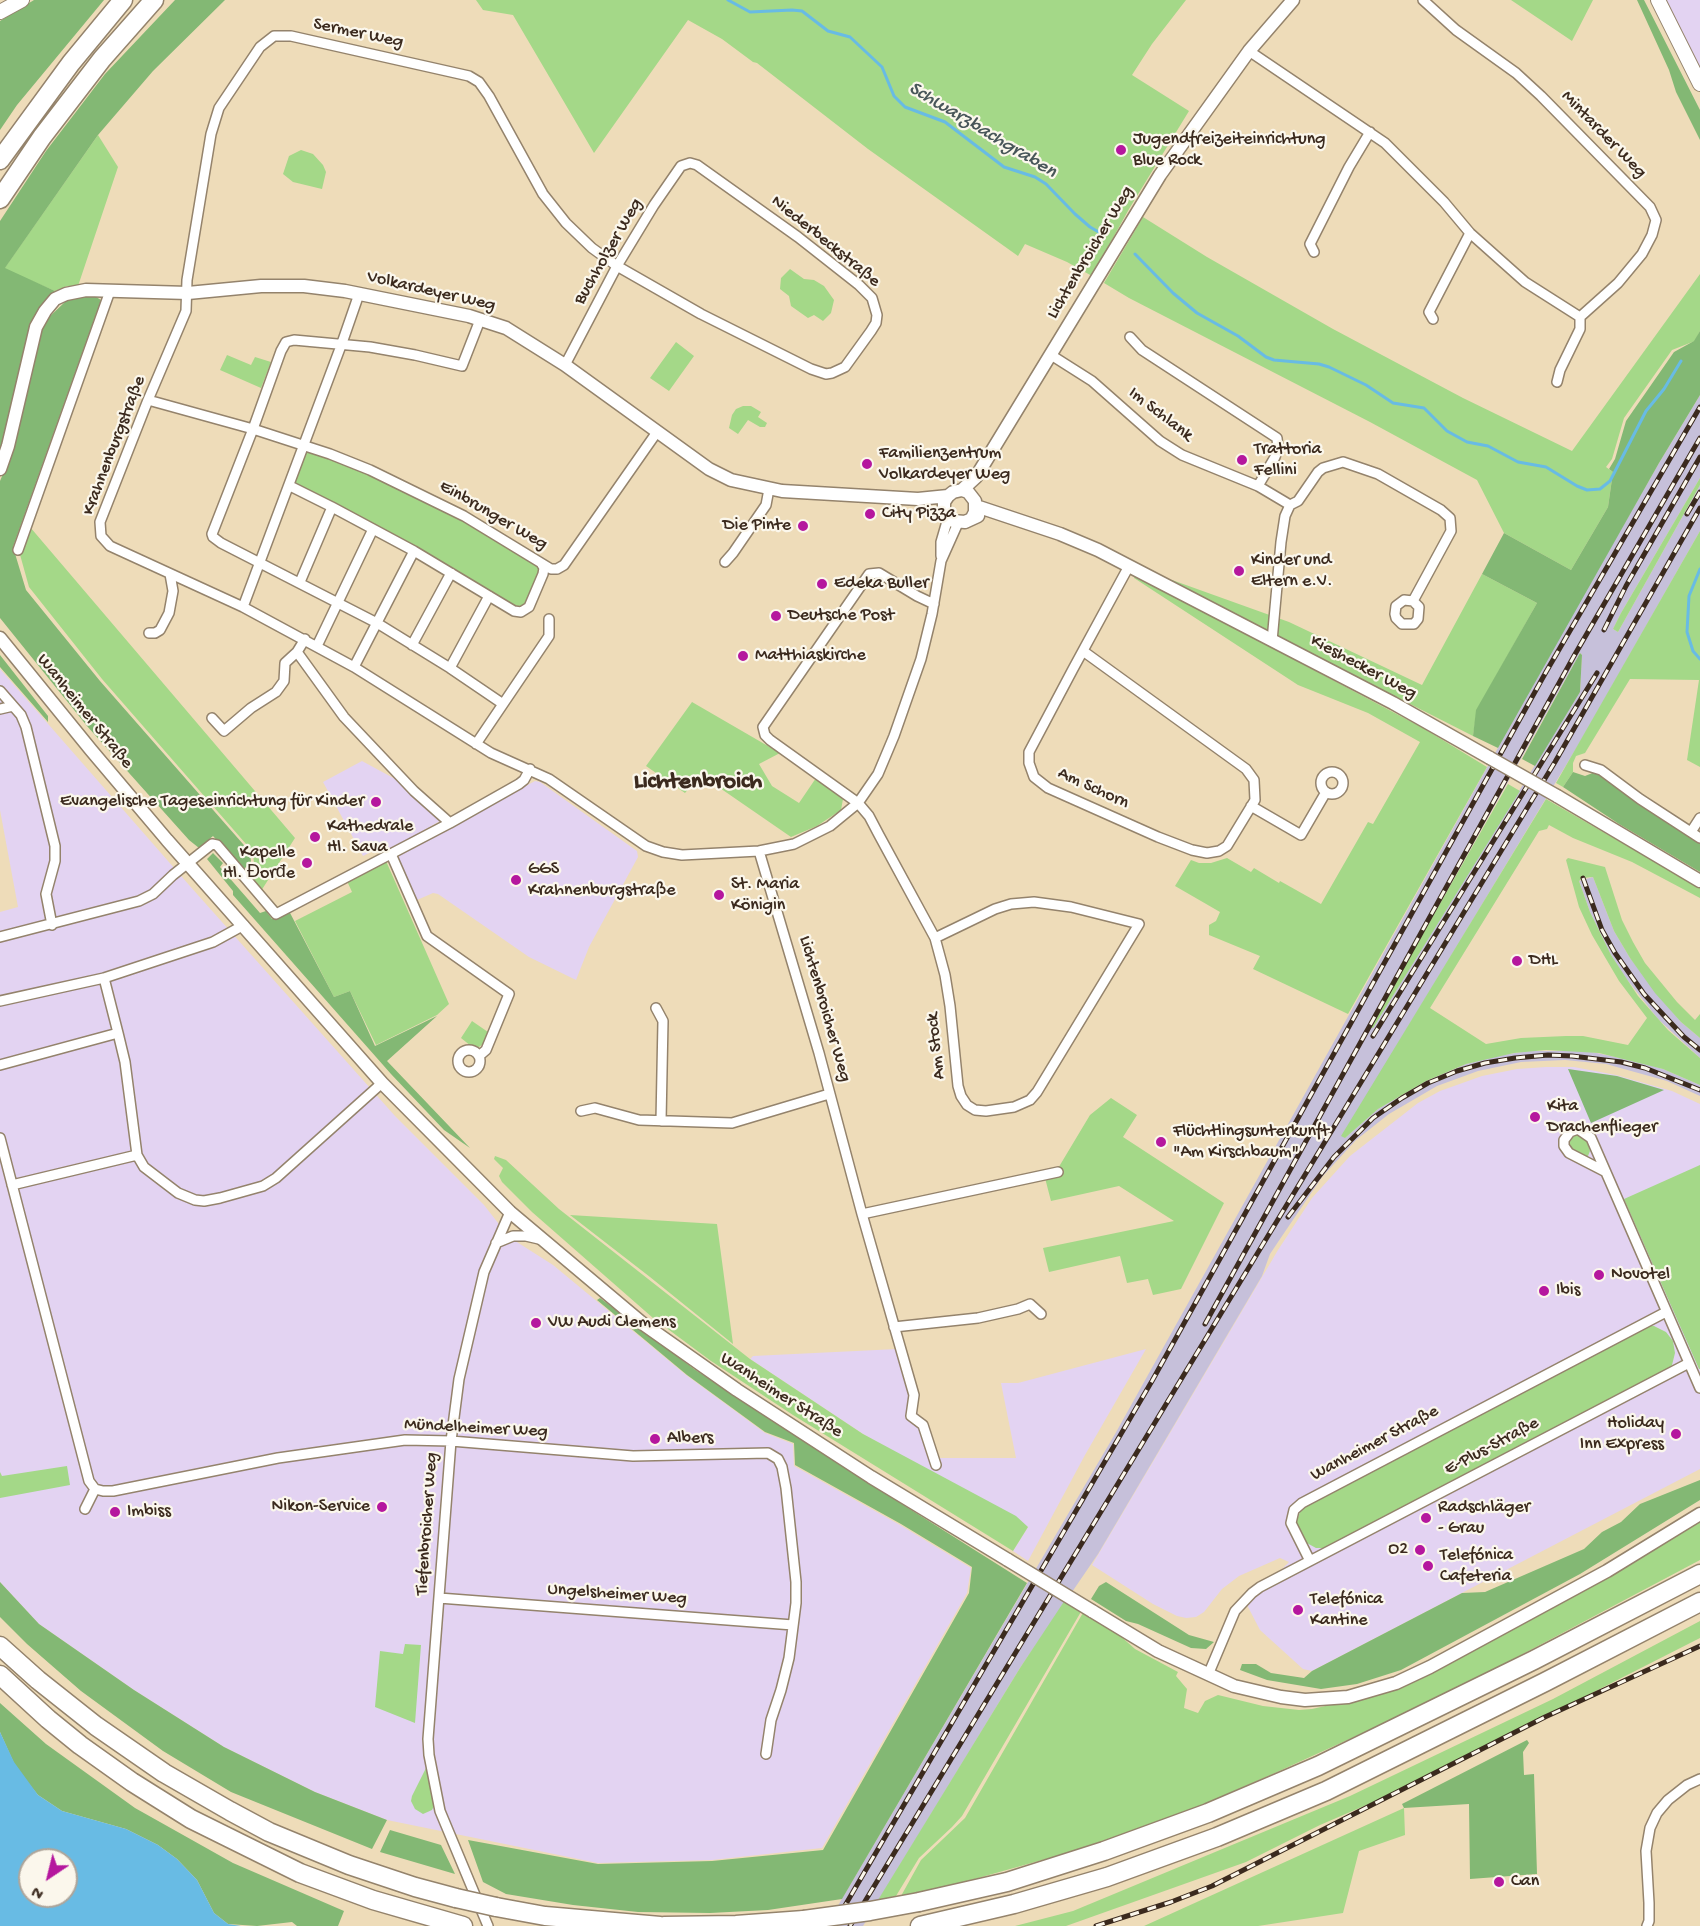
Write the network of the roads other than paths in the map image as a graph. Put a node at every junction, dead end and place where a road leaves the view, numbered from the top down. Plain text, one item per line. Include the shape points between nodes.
1 (22, 0) edge
2 (123, 0) edge
3 (154, 0) edge
4 (1293, 0) edge
5 (1423, 0) edge
6 (1658, 0) edge
7 (0, 12) edge
8 (1249, 51) junction
9 (1700, 84) edge
10 (1370, 132) junction
11 (0, 160) edge
12 (690, 163) joint
13 (0, 199) edge
14 (1470, 233) junction
15 (1314, 252) dead end
16 (617, 266) junction
17 (110, 291) junction
18 (188, 293) junction
19 (359, 294) junction
20 (1580, 317) junction
21 (1432, 319) dead end
22 (480, 320) junction
23 (1130, 337) dead end
24 (342, 343) junction
25 (1051, 355) junction
26 (565, 365) junction
27 (1557, 382) dead end
28 (148, 400) junction
29 (253, 429) junction
30 (657, 432) junction
31 (304, 446) junction
32 (0, 469) edge
33 (290, 486) junction
34 (1258, 486) junction
35 (769, 489) junction
36 (948, 496) junction
37 (918, 499) junction
38 (971, 503) junction
39 (1290, 505) junction
40 (332, 507) junction
41 (950, 517) junction
42 (373, 529) junction
43 (18, 550) dead end
44 (414, 551) junction
45 (261, 562) junction
46 (541, 562) junction
47 (724, 562) dead end
48 (1129, 566) junction
49 (451, 573) junction
50 (170, 574) junction
51 (300, 582) junction
52 (489, 596) junction
53 (1413, 601) dead end
54 (339, 602) junction
55 (934, 604) junction
56 (243, 607) junction
57 (549, 619) dead end
58 (377, 623) junction
59 (149, 633) dead end
60 (0, 638) edge
61 (305, 639) junction
62 (1272, 641) junction
63 (412, 645) junction
64 (317, 646) junction
65 (1083, 651) junction
66 (297, 652) junction
67 (354, 667) junction
68 (450, 668) junction
69 (0, 691) edge
70 (503, 704) junction
71 (13, 706) junction
72 (0, 710) edge
73 (212, 718) dead end
74 (476, 744) junction
75 (1585, 765) dead end
76 (530, 769) junction
77 (1326, 792) dead end
78 (858, 802) junction
79 (1251, 807) junction
80 (1700, 818) edge
81 (450, 823) junction
82 (1691, 832) junction
83 (1700, 838) edge
84 (759, 851) junction
85 (391, 854) junction
86 (188, 863) junction
87 (1700, 881) edge
88 (52, 925) junction
89 (244, 925) junction
90 (0, 937) edge
91 (935, 938) junction
92 (104, 978) junction
93 (0, 1001) edge
94 (656, 1008) dead end
95 (118, 1033) junction
96 (479, 1056) dead end
97 (0, 1065) edge
98 (382, 1083) junction
99 (829, 1094) junction
100 (581, 1111) dead end
101 (661, 1122) junction
102 (0, 1138) edge
103 (137, 1155) junction
104 (1604, 1171) junction
105 (1058, 1172) dead end
106 (12, 1185) junction
107 (510, 1212) junction
108 (862, 1214) junction
109 (544, 1241) junction
110 (496, 1243) junction
111 (1666, 1312) junction
112 (1041, 1314) dead end
113 (894, 1327) junction
114 (1689, 1363) junction
115 (1700, 1388) edge
116 (451, 1441) junction
117 (936, 1465) dead end
118 (95, 1489) junction
119 (85, 1509) dead end
120 (1700, 1514) edge
121 (1310, 1561) junction
122 (1700, 1574) edge
123 (439, 1598) junction
124 (1700, 1602) edge
125 (793, 1624) junction
126 (0, 1631) edge
127 (0, 1646) edge
128 (0, 1675) edge
129 (1208, 1675) junction
130 (0, 1682) edge
131 (16, 1691) junction
132 (59, 1696) junction
133 (766, 1754) dead end
134 (1700, 1779) edge
135 (463, 1926) edge
136 (488, 1926) edge
137 (662, 1926) edge
138 (920, 1926) edge
139 (1647, 1926) edge

1 - 7 main road
2 - 11 highway
3 - 13 highway via 96,68
4 - 8 street, Lichtenbroicher Weg
5 - 20 street, Mintarder Weg via 1456,30 1516,73 1650,207 1656,220 1642,254 1618,284
6 - 9 main road
8 - 10 street
8 - 25 street, Lichtenbroicher Weg via 1156,182
10 - 14 street via 1427,185
10 - 15 street via 1310,244
12 - 16 street, Buchholzer Weg via 681,166
12 - 16 street, Niederbeckstraße via 798,237 872,298 878,315 876,323 849,363 826,374 811,369 701,314
14 - 20 street via 1525,282
14 - 21 street via 1429,312
16 - 18 street, Sermer Weg via 556,212 478,82 461,73 281,35 260,47 219,108 209,146
16 - 26 street, Buchholzer Weg
17 - 18 street, Volkardeyer Weg
17 - 32 street, Volkardeyer Weg via 66,294 55,299 45,311 36,327
17 - 43 street
18 - 19 street, Volkardeyer Weg via 298,285
18 - 28 street, Krahnenburgstraße via 186,311
19 - 22 street, Volkardeyer Weg
19 - 24 street
20 - 27 street via 1580,329
22 - 24 street via 462,366
22 - 26 street, Volkardeyer Weg via 506,328
23 - 34 street via 1142,350 1277,438 1275,457
24 - 29 street via 286,342
24 - 31 street
25 - 34 street, Im Schlank via 1092,381 1160,441 1182,455
25 - 38 street, Lichtenbroicher Weg via 976,477
26 - 30 street, Volkardeyer Weg
28 - 29 street, Einbrunger Weg
28 - 50 street, Krahnenburgstraße via 100,522 100,536 110,546
29 - 31 street, Einbrunger Weg
29 - 45 street via 212,534 221,543
30 - 35 street, Volkardeyer Weg via 709,469 731,480
30 - 46 street, Einbrunger Weg via 564,565 551,569
31 - 33 street
31 - 46 street, Einbrunger Weg via 370,470 449,508
33 - 40 street
33 - 45 street
34 - 39 street, Im Schlank
35 - 37 street, Volkardeyer Weg
35 - 47 street via 766,505
36 - 37 street, Volkardeyer Weg
36 - 38 street, Volkardeyer Weg via 953,492
36 - 41 street via 944,502
37 - 41 street, Volkardeyer Weg
38 - 41 street via 965,522
38 - 48 street, Kieshecker Weg via 986,513 1060,534
39 - 53 street via 1298,501 1318,472 1343,462 1378,474 1441,510 1450,518 1451,531
39 - 62 street via 1281,542
40 - 42 street
40 - 51 street
41 - 55 street via 941,542 942,561
42 - 44 street
42 - 54 street
44 - 49 street
44 - 58 street
45 - 51 street
45 - 56 street
46 - 52 street via 543,574 524,611 514,611
48 - 62 street, Kieshecker Weg
48 - 65 street, Am Schorn
49 - 52 street
49 - 63 street
50 - 56 street, Krahnenburgstraße
50 - 59 street via 173,591 169,613 160,630
51 - 54 street
52 - 68 street
54 - 58 street
54 - 64 street
55 - 78 street via 921,659 894,736 878,774
55 - 78 street via 879,573 869,574 764,724 763,731 770,740
56 - 61 street, Krahnenburgstraße
57 - 70 street via 549,636
58 - 63 street
58 - 67 street
60 - 86 street, Wanheimer Straße
61 - 64 street, Krahnenburgstraße
61 - 66 street
62 - 87 street, Kieshecker Weg, bridge via 1393,703
63 - 68 street
64 - 67 street, Krahnenburgstraße
65 - 79 street, Am Schorn via 1246,769 1256,790
65 - 79 street, Am Schorn via 1029,752 1034,777 1048,788 1113,818 1207,853 1227,846
66 - 73 street via 285,663 284,681 276,692 224,731
66 - 81 street via 344,717
67 - 74 street, Krahnenburgstraße
68 - 70 street
69 - 71 street
70 - 74 street
71 - 72 street
71 - 88 street via 26,727 55,846 46,894
74 - 76 street, Krahnenburgstraße
75 - 82 street via 1601,770
76 - 81 street via 519,784
76 - 84 street, Krahnenburgstraße via 646,846 682,855
77 - 79 street via 1301,835
78 - 84 street via 812,836
78 - 91 street, Am Stock
80 - 82 street
81 - 85 street
82 - 83 street
84 - 99 street, Lichtenbroicher Weg
85 - 86 street via 276,914 217,845 204,848
85 - 96 street via 427,936 509,994 486,1050
86 - 88 street via 140,901
86 - 89 street, Wanheimer Straße
88 - 90 street
89 - 92 street via 213,942
89 - 98 street, Wanheimer Straße
91 - 91 street, Am Stock via 950,1006 958,1086 967,1105 986,1111 1023,1105 1037,1092 1139,924 1034,902 995,909
92 - 93 street
92 - 95 street
94 - 101 street via 663,1021
95 - 97 street
95 - 103 street
98 - 103 street via 263,1186 220,1198 195,1200 178,1193 144,1167
98 - 107 street, Wanheimer Straße
99 - 101 street via 732,1123
99 - 108 street, Lichtenbroicher Weg
100 - 101 street via 595,1108
102 - 106 street
103 - 106 street
104 - 104 street via 1587,1134 1578,1129 1570,1132 1564,1140 1569,1154
104 - 111 street
105 - 108 street
106 - 118 street via 89,1481
107 - 109 street, Wanheimer Straße
107 - 110 street, Tiefenbroicher Weg
108 - 113 street, Lichtenbroicher Weg
109 - 110 street via 520,1235
109 - 129 street, Wanheimer Straße, bridge via 642,1323 737,1390 871,1477 1158,1651
110 - 116 street, Tiefenbroicher Weg via 472,1317
111 - 114 street
111 - 121 street, Wanheimer Straße via 1302,1503 1292,1514 1292,1523
112 - 113 street via 1030,1304 978,1318
113 - 117 street, Lichtenbroicher Weg via 914,1395 911,1416 923,1425
114 - 115 street
114 - 121 street, E-Plus-Straße
116 - 118 street, Mündelheimer Weg via 378,1442 113,1491
116 - 123 street, Tiefenbroicher Weg
116 - 125 street, Mündelheimer Weg via 615,1455 768,1453 782,1467 787,1492 796,1582
118 - 119 street
120 - 129 street, Wanheimer Straße via 1462,1650 1374,1690 1334,1699 1305,1700 1257,1692
121 - 129 street via 1260,1587 1241,1604
122 - 137 highway, bridge via 1328,1761 1208,1813 1104,1851 1007,1882 870,1911 736,1926
123 - 125 street, Ungelsheimer Weg
123 - 136 street, Tiefenbroicher Weg via 429,1755 440,1811
124 - 138 highway via 1337,1786 1217,1837 1107,1877
125 - 133 street
126 - 132 highway
127 - 132 highway
128 - 131 highway
130 - 131 highway
131 - 135 highway via 80,1745 191,1819 300,1873 373,1900
132 - 137 highway, bridge via 96,1726 190,1789 269,1832 349,1865 496,1907 545,1916
134 - 139 street via 1668,1800 1650,1828 1646,1851

